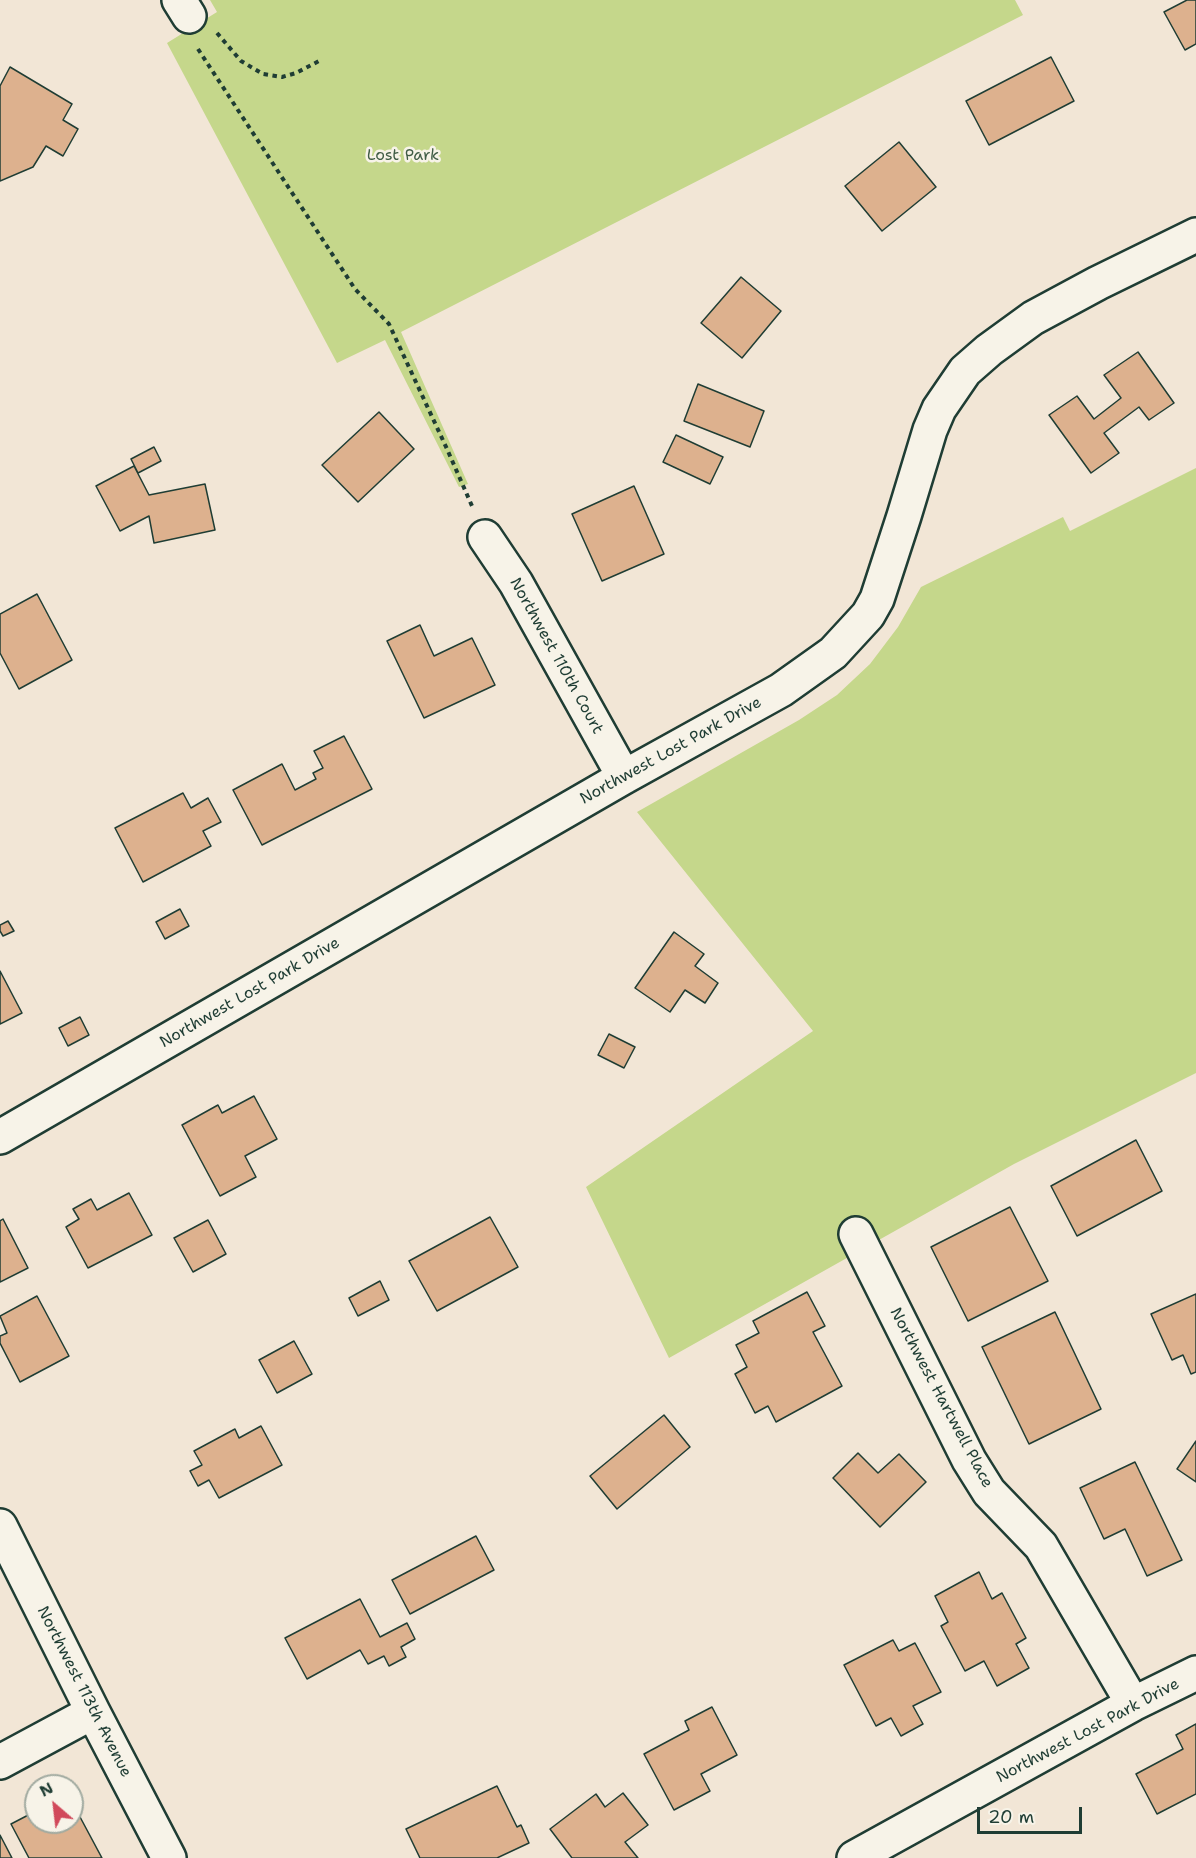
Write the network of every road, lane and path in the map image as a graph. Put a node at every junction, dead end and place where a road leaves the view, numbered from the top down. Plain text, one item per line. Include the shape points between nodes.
1 (184, 8) edge
2 (321, 60) dead end
3 (1196, 235) edge
4 (485, 537) joint
5 (624, 777) junction
6 (0, 1137) edge
7 (856, 1234) dead end
8 (0, 1526) edge
9 (1196, 1673) edge
10 (1133, 1704) junction
11 (93, 1712) junction
12 (0, 1762) edge
13 (169, 1858) edge
14 (854, 1858) edge

1 - 2 path via 206,19 241,61 262,74 282,77
1 - 4 path via 202,55 355,288 389,324
3 - 5 street, Northwest Lost Park Drive via 1033,318 965,372 939,409 930,430 877,599 868,615 833,653 781,690
4 - 5 street, Northwest 110th Court via 516,583
5 - 6 street, Northwest Lost Park Drive
7 - 10 street, Northwest Hartwell Place via 969,1460 989,1492 1041,1546
8 - 11 street, Northwest 113th Avenue
9 - 10 street, Northwest Lost Park Drive
10 - 14 street, Northwest Lost Park Drive
11 - 12 street
11 - 13 street, Northwest 113th Avenue

